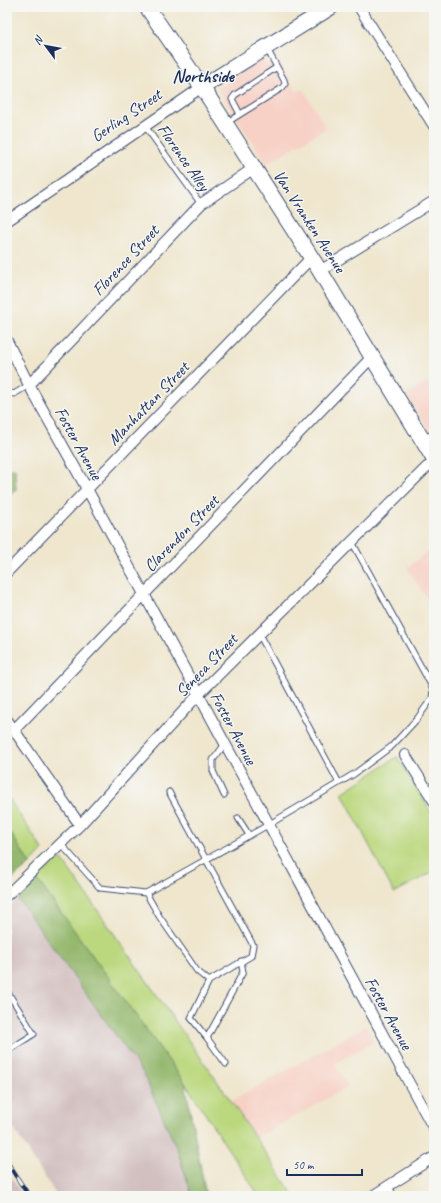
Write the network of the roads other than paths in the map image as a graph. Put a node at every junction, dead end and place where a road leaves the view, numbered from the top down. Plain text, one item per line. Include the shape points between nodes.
1 (147, 7) edge
2 (331, 7) edge
3 (359, 7) edge
4 (265, 47) junction
5 (277, 67) junction
6 (202, 87) junction
7 (240, 114) junction
8 (225, 123) junction
9 (145, 126) junction
10 (434, 126) edge
11 (254, 168) junction
12 (434, 201) edge
13 (201, 204) junction
14 (7, 221) edge
15 (311, 258) junction
16 (320, 271) junction
17 (7, 341) edge
18 (372, 357) junction
19 (29, 385) junction
20 (7, 392) edge
21 (428, 436) edge
22 (434, 459) edge
23 (434, 462) edge
24 (87, 489) junction
25 (352, 542) junction
26 (7, 572) edge
27 (144, 595) junction
28 (259, 634) junction
29 (198, 695) junction
30 (7, 720) edge
31 (14, 730) junction
32 (224, 744) junction
33 (405, 755) dead end
34 (339, 783) junction
35 (169, 792) dead end
36 (224, 794) dead end
37 (434, 801) edge
38 (238, 818) dead end
39 (80, 825) junction
40 (268, 825) junction
41 (249, 835) junction
42 (60, 843) junction
43 (206, 860) junction
44 (146, 893) junction
45 (7, 895) edge
46 (242, 961) junction
47 (209, 981) junction
48 (7, 991) edge
49 (207, 1038) junction
50 (7, 1051) edge
51 (226, 1064) dead end
52 (434, 1129) edge
53 (434, 1157) edge
54 (389, 1186) junction
55 (374, 1196) edge
56 (394, 1196) edge

1 - 6 street, Van Vranken Avenue
2 - 4 street, Gerling Street
3 - 10 street
4 - 5 lane
4 - 6 street, Gerling Street
5 - 7 lane via 235,95 232,99
5 - 7 lane via 284,80 282,88
6 - 8 street, Van Vranken Avenue
6 - 9 street, Gerling Street
7 - 8 lane
8 - 11 street, Van Vranken Avenue
9 - 13 lane, Florence Alley
9 - 14 street, Gerling Street
11 - 13 street, Florence Street
11 - 15 street, Van Vranken Avenue
12 - 16 street
13 - 19 street, Florence Street
15 - 16 street, Van Vranken Avenue
15 - 24 street, Manhattan Street
16 - 18 street, Van Vranken Avenue
17 - 19 street, Foster Avenue
18 - 21 street, Van Vranken Avenue
18 - 27 street, Clarendon Street
19 - 20 lane via 14,394
19 - 24 street, Foster Avenue
21 - 22 street, Van Vranken Avenue
23 - 25 street, Seneca Street
24 - 26 street, Manhattan Street
24 - 27 street, Foster Avenue
25 - 28 street, Seneca Street
25 - 34 lane via 433,690 432,698 417,719 392,746
27 - 29 street, Foster Avenue
27 - 31 street, Clarendon Street
28 - 29 street, Seneca Street
28 - 34 lane
29 - 32 street, Foster Avenue
29 - 39 street, Seneca Street
30 - 31 street
31 - 39 street
32 - 36 lane via 213,760 213,771
32 - 40 street, Foster Avenue
33 - 37 street
34 - 40 lane
35 - 43 lane
38 - 41 lane
39 - 42 street, Seneca Street
40 - 41 lane
40 - 52 street, Foster Avenue
41 - 43 lane
42 - 44 lane via 100,888
42 - 45 street, Seneca Street
43 - 44 lane
43 - 46 lane via 253,944 251,956
44 - 47 lane via 197,971
46 - 47 lane
46 - 49 lane via 243,972
47 - 49 lane via 190,1018
48 - 50 lane via 34,1034
49 - 51 lane
53 - 54 street
54 - 55 street
54 - 56 lane

